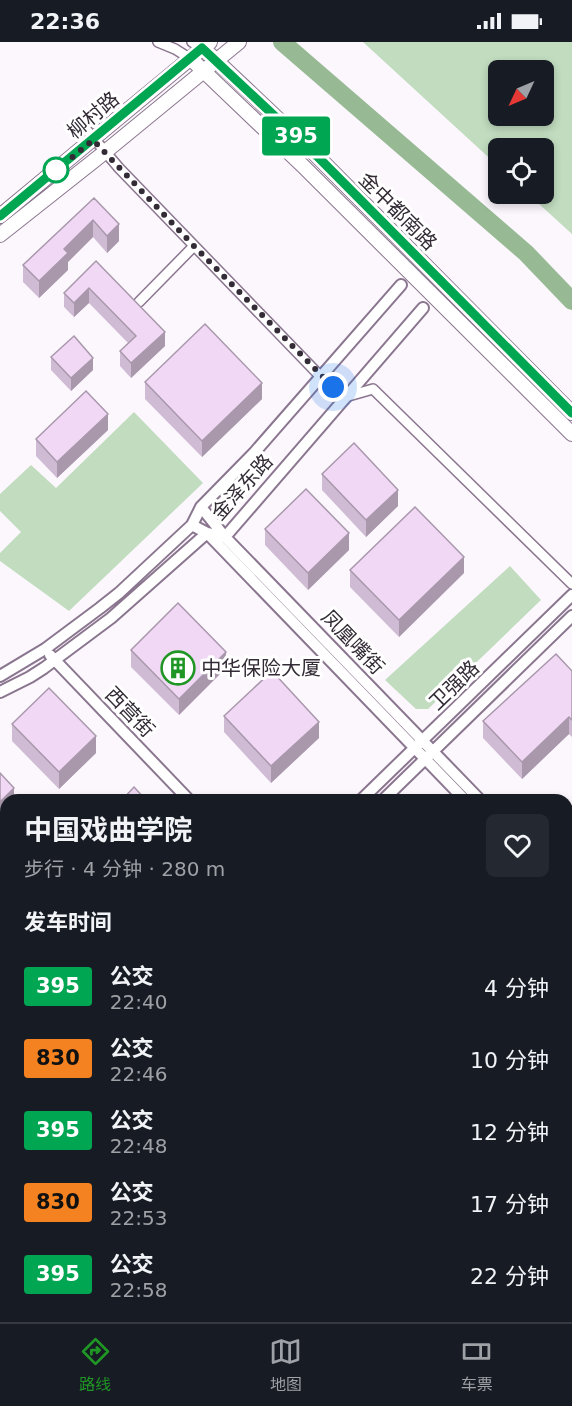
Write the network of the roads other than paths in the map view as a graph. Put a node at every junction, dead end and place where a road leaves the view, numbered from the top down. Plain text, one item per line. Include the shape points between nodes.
1 (158, 42) edge
2 (239, 42) edge
3 (201, 44) edge
4 (190, 59) junction
5 (217, 61) junction
6 (204, 72) junction
7 (89, 134) junction
8 (105, 152) junction
9 (0, 216) edge
10 (0, 235) edge
11 (194, 246) junction
12 (401, 285) dead end
13 (139, 302) edge
14 (423, 308) dead end
15 (321, 377) junction
16 (345, 397) junction
17 (572, 413) edge
18 (572, 434) edge
19 (201, 507) junction
20 (192, 525) junction
21 (207, 533) junction
22 (225, 537) junction
23 (572, 584) edge
24 (572, 595) edge
25 (572, 616) edge
26 (45, 650) junction
27 (55, 660) junction
28 (0, 676) edge
29 (0, 692) edge
30 (419, 743) junction
31 (430, 754) junction
32 (183, 794) edge
33 (367, 794) edge
34 (389, 794) edge
35 (460, 794) edge
36 (473, 794) edge

1 - 4 street, 金中都南路
2 - 5 main road, 柳村路
3 - 4 main road, 柳村路
3 - 5 main road, 金中都南路
4 - 6 main road, 金中都南路
4 - 7 main road, 柳村路
5 - 6 main road, 柳村路
5 - 17 main road, 金中都南路
6 - 8 main road, 柳村路
6 - 18 main road, 金中都南路
7 - 8 street
7 - 9 main road, 柳村路
8 - 10 main road, 柳村路
8 - 11 street
11 - 13 street
11 - 15 street
12 - 15 street, 金泽东路
14 - 16 street, 金泽东路
15 - 16 street
15 - 19 street, 金泽东路
16 - 22 street, 金泽东路
16 - 23 street via 373,389
19 - 20 street, 金泽东路
19 - 22 street, 凤凰嘴街
20 - 21 street, 凤凰嘴街
20 - 26 street, 金泽东路 via 119,593
21 - 22 street, 金泽东路
21 - 27 street, 金泽东路 via 132,601
21 - 30 street, 凤凰嘴街
22 - 30 street, 凤凰嘴街
24 - 30 street, 卫强路
25 - 31 street, 卫强路
26 - 27 street, 西营街
26 - 28 street, 金泽东路
27 - 29 street, 金泽东路
27 - 32 street, 西营街
30 - 31 street, 凤凰嘴街
30 - 33 street, 卫强路
31 - 34 street, 卫强路
31 - 35 street, 凤凰嘴街
31 - 36 street, 凤凰嘴街

